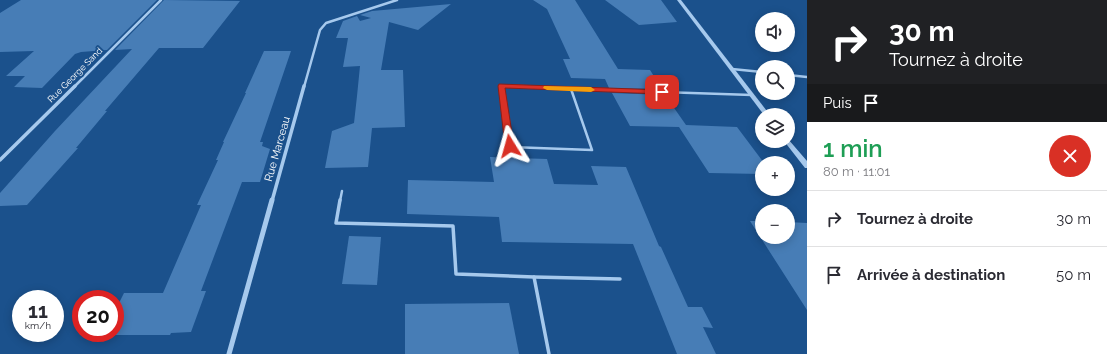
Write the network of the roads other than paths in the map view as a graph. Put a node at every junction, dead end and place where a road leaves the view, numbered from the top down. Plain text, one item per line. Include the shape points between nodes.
1 (161, 0) edge
2 (391, 0) edge
3 (396, 0) edge
4 (679, 0) edge
5 (732, 69) junction
6 (755, 71) edge
7 (795, 76) edge
8 (807, 77) edge
9 (571, 89) junction
10 (752, 95) junction
11 (762, 108) edge
12 (793, 148) edge
13 (0, 160) edge
14 (807, 166) edge
15 (342, 191) dead end
16 (534, 277) junction
17 (620, 279) dead end
18 (229, 354) edge
19 (549, 354) edge

1 - 13 street, Rue George Sand
2 - 3 street
3 - 18 street, Rue Marceau via 326,23 320,30
4 - 5 street
5 - 6 street
5 - 10 street
7 - 8 street
9 - 9 lane via 592,150 510,146 501,86
9 - 10 lane
10 - 11 street
12 - 14 street
15 - 16 lane via 336,223 453,226 456,274
16 - 17 lane
16 - 19 lane

